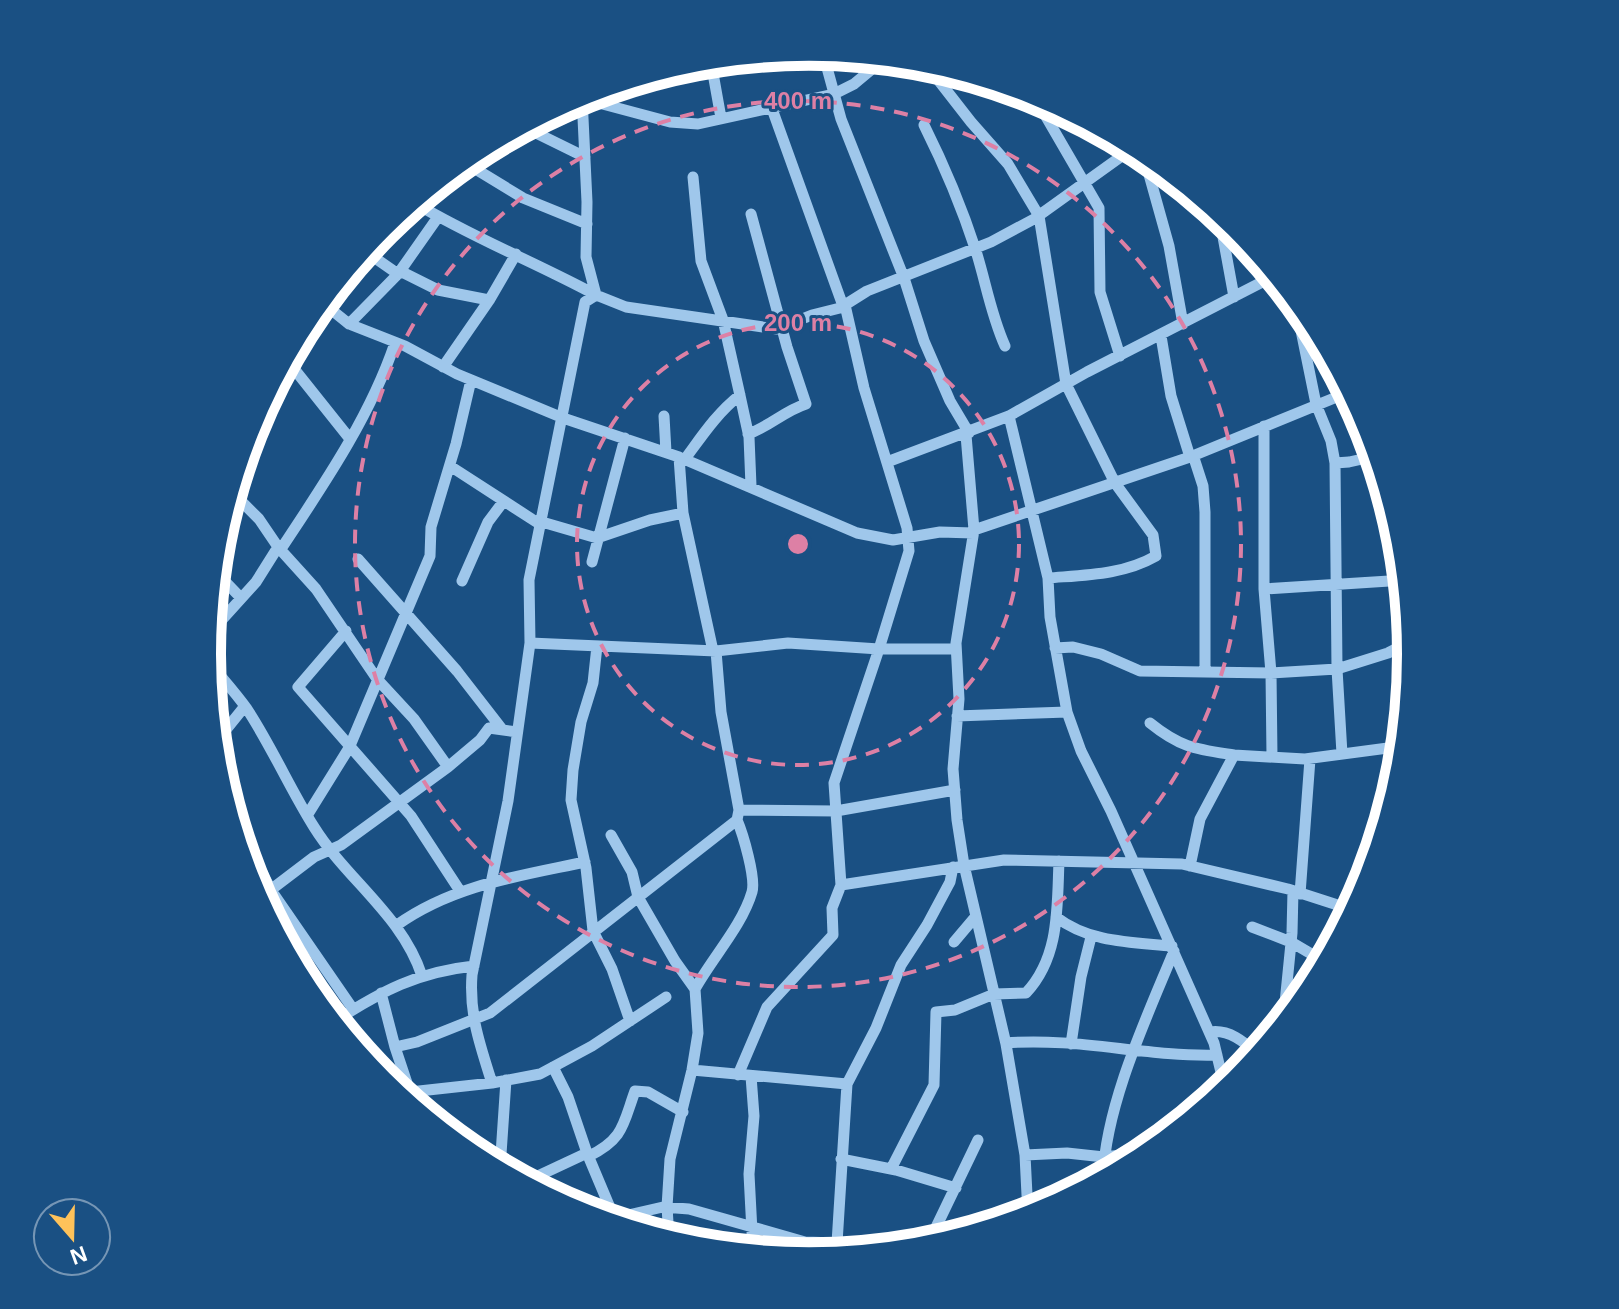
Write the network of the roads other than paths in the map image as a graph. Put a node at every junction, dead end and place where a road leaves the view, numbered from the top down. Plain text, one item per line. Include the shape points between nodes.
1 (827, 66) edge
2 (871, 69) edge
3 (713, 74) edge
4 (939, 80) edge
5 (834, 94) junction
6 (612, 100) edge
7 (605, 103) edge
8 (609, 104) junction
9 (771, 106) junction
10 (583, 112) edge
11 (1045, 115) edge
12 (721, 118) junction
13 (924, 125) dead end
14 (537, 133) edge
15 (1122, 156) edge
16 (585, 157) junction
17 (477, 170) edge
18 (1149, 174) edge
19 (693, 177) dead end
20 (1083, 185) junction
21 (425, 209) edge
22 (751, 214) dead end
23 (1039, 216) junction
24 (438, 217) junction
25 (587, 224) junction
26 (1223, 235) edge
27 (975, 249) junction
28 (516, 254) junction
29 (375, 257) edge
30 (399, 272) junction
31 (904, 278) junction
32 (1264, 281) edge
33 (596, 295) junction
34 (1234, 297) junction
35 (489, 300) junction
36 (844, 306) junction
37 (332, 311) edge
38 (723, 320) junction
39 (349, 324) junction
40 (1183, 324) junction
41 (782, 327) junction
42 (1301, 332) edge
43 (1161, 336) junction
44 (395, 343) junction
45 (1005, 346) dead end
46 (1120, 356) junction
47 (443, 367) junction
48 (295, 370) edge
49 (471, 380) junction
50 (1066, 384) junction
51 (740, 395) junction
52 (1338, 396) edge
53 (1316, 404) junction
54 (664, 416) dead end
55 (1009, 416) junction
56 (563, 418) junction
57 (1264, 426) junction
58 (748, 434) junction
59 (967, 434) junction
60 (625, 438) junction
61 (350, 439) junction
62 (666, 452) junction
63 (1191, 456) junction
64 (682, 458) junction
65 (1364, 459) edge
66 (887, 462) junction
67 (1335, 463) junction
68 (450, 466) junction
69 (1115, 483) junction
70 (751, 486) junction
71 (241, 501) edge
72 (503, 502) junction
73 (1031, 509) junction
74 (683, 513) junction
75 (541, 524) junction
76 (974, 531) junction
77 (597, 538) junction
78 (908, 538) junction
79 (280, 548) junction
80 (358, 559) dead end
81 (592, 562) dead end
82 (1048, 578) junction
83 (462, 581) dead end
84 (1393, 581) edge
85 (226, 582) edge
86 (1335, 584) junction
87 (1264, 589) junction
88 (241, 598) junction
89 (406, 611) junction
90 (222, 619) edge
91 (346, 631) junction
92 (530, 643) junction
93 (597, 646) junction
94 (1055, 648) junction
95 (879, 649) junction
96 (956, 649) junction
97 (1398, 649) edge
98 (714, 651) junction
99 (1337, 669) junction
100 (1205, 672) junction
101 (1271, 673) junction
102 (222, 678) edge
103 (377, 679) junction
104 (245, 706) junction
105 (1067, 712) junction
106 (957, 716) junction
107 (1150, 723) dead end
108 (502, 729) junction
109 (226, 730) edge
110 (517, 732) junction
111 (349, 748) junction
112 (1390, 748) edge
113 (1342, 754) junction
114 (1234, 755) junction
115 (1272, 757) junction
116 (1310, 759) junction
117 (448, 767) junction
118 (955, 790) junction
119 (398, 804) junction
120 (836, 811) junction
121 (308, 814) junction
122 (738, 815) junction
123 (611, 835) dead end
124 (330, 849) junction
125 (1059, 861) junction
126 (585, 862) junction
127 (1133, 863) junction
128 (958, 866) junction
129 (1190, 866) junction
130 (267, 882) edge
131 (491, 882) junction
132 (841, 885) junction
133 (271, 890) junction
134 (460, 891) junction
135 (1296, 893) junction
136 (638, 897) junction
137 (1341, 906) edge
138 (976, 916) junction
139 (1056, 917) junction
140 (397, 925) junction
141 (1252, 927) dead end
142 (593, 931) junction
143 (1091, 937) junction
144 (954, 942) dead end
145 (1291, 942) junction
146 (1173, 949) junction
147 (1315, 956) edge
148 (474, 966) junction
149 (422, 976) junction
150 (695, 989) junction
151 (381, 993) junction
152 (994, 994) junction
153 (666, 997) dead end
154 (1285, 1000) edge
155 (353, 1009) junction
156 (344, 1015) edge
157 (473, 1020) junction
158 (630, 1021) junction
159 (1210, 1032) junction
160 (1006, 1043) junction
161 (1071, 1044) junction
162 (1249, 1046) edge
163 (395, 1047) junction
164 (1134, 1051) junction
165 (1217, 1055) junction
166 (553, 1067) junction
167 (692, 1070) junction
168 (738, 1075) junction
169 (1222, 1075) edge
170 (751, 1076) junction
171 (401, 1079) edge
172 (506, 1080) junction
173 (492, 1083) junction
174 (847, 1084) junction
175 (415, 1092) edge
176 (683, 1112) junction
177 (978, 1140) dead end
178 (588, 1154) junction
179 (501, 1155) edge
180 (1025, 1155) junction
181 (1118, 1155) edge
182 (1104, 1157) junction
183 (841, 1159) junction
184 (1104, 1164) edge
185 (891, 1169) junction
186 (538, 1176) edge
187 (956, 1188) junction
188 (1027, 1201) edge
189 (667, 1207) junction
190 (611, 1209) edge
191 (633, 1216) edge
192 (668, 1226) edge
193 (753, 1227) junction
194 (935, 1229) edge
195 (753, 1240) edge
196 (839, 1242) edge
197 (812, 1243) edge

1 - 5 street
2 - 5 street
3 - 12 street
4 - 23 street via 1008,164
5 - 9 street
5 - 31 street
6 - 8 street
7 - 8 street
8 - 12 street via 670,122 698,124
9 - 12 street
9 - 36 street
10 - 16 street
11 - 20 street
13 - 27 street
14 - 16 street
15 - 20 street
16 - 25 street
17 - 25 street via 523,198
18 - 40 street
19 - 38 street via 701,261
20 - 23 street
20 - 46 street via 1099,208 1100,292
21 - 24 street
22 - 41 street
23 - 27 street
23 - 50 street
24 - 28 street
24 - 30 street
25 - 33 street via 586,257
26 - 34 street
27 - 31 street
27 - 45 street
28 - 33 street
28 - 35 street
29 - 30 street
30 - 35 street via 438,290
30 - 39 street
31 - 36 street
31 - 59 street via 924,341
32 - 34 street
33 - 38 street via 626,307
33 - 56 street via 585,302
34 - 40 street
35 - 47 street
36 - 41 street
36 - 66 street
37 - 39 street
38 - 41 street
38 - 51 street
39 - 44 street
40 - 43 street
41 - 58 street via 806,404
42 - 53 street
43 - 46 street
43 - 63 street via 1171,396
44 - 47 street
44 - 61 street
46 - 50 street
47 - 49 street
48 - 61 street
49 - 56 street
49 - 68 street
50 - 55 street
50 - 69 street
51 - 58 street
51 - 64 street
52 - 53 street
53 - 57 street
53 - 67 street
54 - 62 street
55 - 59 street
55 - 73 street
56 - 60 street
56 - 75 street
57 - 63 street
57 - 87 street
58 - 70 street
59 - 66 street
59 - 76 street
60 - 62 street
60 - 77 street
61 - 79 street
62 - 64 street
63 - 69 street
63 - 100 street via 1203,486 1205,512
64 - 70 street
64 - 74 street
65 - 67 street
66 - 78 street
67 - 86 street
68 - 72 street
68 - 89 street via 431,527 430,556
69 - 73 street
69 - 82 street via 1153,535 1156,556 1104,574
70 - 78 street via 857,533
71 - 79 street
72 - 75 street
72 - 83 street via 488,522
73 - 76 street
73 - 82 street
74 - 77 street
74 - 98 street
75 - 77 street
75 - 92 street via 529,580
76 - 78 street
76 - 96 street
77 - 81 street
78 - 95 street via 909,551
79 - 88 street
79 - 91 street
80 - 89 street
82 - 94 street
84 - 86 street
85 - 88 street
86 - 87 street
86 - 99 street
87 - 101 street
88 - 90 street
89 - 103 street
89 - 108 street
91 - 103 street
91 - 111 street via 298,687
92 - 93 street
92 - 110 street
93 - 98 street
93 - 126 street via 571,800
94 - 100 street via 1101,654 1140,671
94 - 105 street
95 - 96 street
95 - 98 street via 788,643
95 - 120 street via 834,782
96 - 106 street
97 - 99 street
98 - 122 street
99 - 101 street
99 - 113 street
100 - 101 street
101 - 115 street
102 - 104 street
103 - 111 street
103 - 117 street
104 - 109 street
104 - 121 street
105 - 106 street
105 - 127 street
106 - 118 street
107 - 114 street via 1188,748
108 - 110 street
108 - 117 street via 489,728
110 - 131 street
111 - 119 street
111 - 121 street
112 - 113 street
113 - 116 street
114 - 115 street
114 - 129 street via 1200,819
115 - 116 street
116 - 135 street
117 - 119 street
118 - 120 street
118 - 128 street
119 - 124 street
119 - 134 street
120 - 122 street
120 - 132 street
121 - 124 street
122 - 136 street
122 - 150 street via 753,890
123 - 136 street via 632,872
124 - 133 street
124 - 140 street
125 - 127 street
125 - 128 street
125 - 139 street
126 - 131 street
126 - 142 street
127 - 129 street
127 - 146 street
128 - 132 street
128 - 138 street
128 - 174 street via 901,965
129 - 135 street
130 - 133 street
131 - 134 street
131 - 148 street
132 - 168 street via 832,908 833,935 767,1007
133 - 155 street
134 - 140 street
135 - 137 street
135 - 145 street
136 - 142 street
136 - 150 street
138 - 144 street
138 - 152 street
139 - 143 street
139 - 152 street via 1052,946 1037,981 1026,993
140 - 149 street
141 - 145 street
142 - 157 street via 514,996
142 - 158 street
143 - 146 street
143 - 161 street
145 - 147 street
145 - 154 street
146 - 159 street
146 - 164 street
148 - 149 street
148 - 157 street
149 - 151 street
150 - 167 street via 698,1033
151 - 155 street
151 - 163 street
152 - 160 street
152 - 185 street via 936,1012 934,1085
153 - 158 street
155 - 156 street
157 - 163 street
157 - 173 street
158 - 166 street
159 - 162 street via 1241,1038
159 - 165 street
160 - 161 street
160 - 180 street
161 - 164 street
163 - 171 street
164 - 165 street
164 - 182 street
165 - 169 street
166 - 172 street
166 - 178 street
167 - 168 street
167 - 176 street
168 - 170 street
170 - 174 street
170 - 193 street
172 - 173 street
172 - 179 street
173 - 175 street
174 - 183 street
176 - 178 street via 648,1092 635,1091 616,1137
176 - 189 street via 670,1159
177 - 187 street
178 - 186 street
178 - 190 street
180 - 182 street
180 - 188 street
181 - 182 street
182 - 184 street
183 - 185 street
183 - 196 street
185 - 187 street
187 - 194 street
189 - 191 street
189 - 192 street
189 - 193 street
193 - 195 street
193 - 197 street

